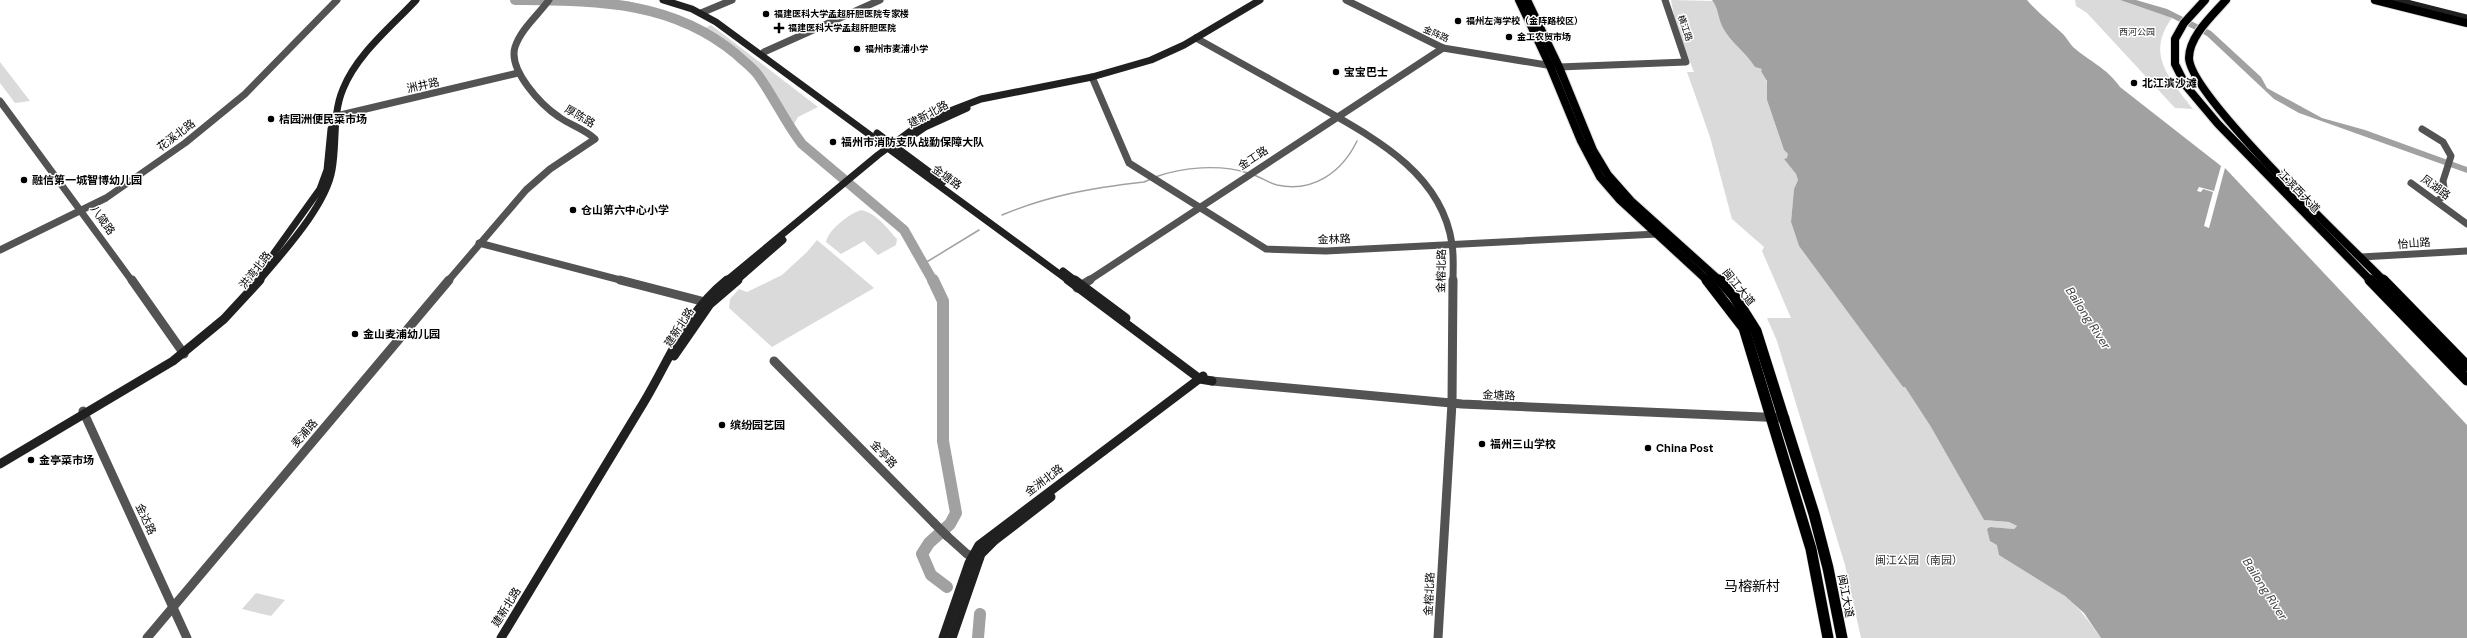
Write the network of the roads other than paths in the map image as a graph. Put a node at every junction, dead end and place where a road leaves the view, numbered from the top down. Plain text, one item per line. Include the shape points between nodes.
1 (337, 0) edge
2 (411, 0) edge
3 (416, 0) edge
4 (663, 0) edge
5 (675, 0) edge
6 (732, 0) edge
7 (867, 0) edge
8 (880, 0) edge
9 (1260, 0) edge
10 (1267, 0) edge
11 (1346, 0) edge
12 (1519, 0) edge
13 (1526, 0) edge
14 (1665, 0) edge
15 (2206, 0) edge
16 (2216, 0) edge
17 (2226, 0) edge
18 (2374, 0) edge
19 (2390, 0) edge
20 (2395, 0) edge
21 (548, 2) edge
22 (703, 12) junction
23 (2467, 19) edge
24 (2467, 24) edge
25 (2193, 35) junction
26 (1198, 39) junction
27 (1442, 48) junction
28 (762, 51) junction
29 (2175, 59) junction
30 (1686, 62) joint
31 (2190, 65) junction
32 (1554, 66) junction
33 (518, 73) junction
34 (1093, 79) junction
35 (0, 100) edge
36 (4, 113) edge
37 (334, 116) junction
38 (1338, 117) junction
39 (2422, 129) dead end
40 (892, 147) junction
41 (2411, 183) dead end
42 (2437, 201) junction
43 (1198, 208) junction
44 (83, 210) junction
45 (2467, 224) edge
46 (1658, 234) junction
47 (479, 243) junction
48 (1453, 245) junction
49 (0, 250) edge
50 (2467, 250) edge
51 (2362, 257) junction
52 (1079, 286) junction
53 (707, 303) junction
54 (183, 352) junction
55 (774, 361) dead end
56 (2467, 366) edge
57 (1207, 379) junction
58 (2467, 380) edge
59 (1452, 403) junction
60 (84, 413) junction
61 (1773, 417) junction
62 (1785, 418) junction
63 (0, 458) edge
64 (0, 464) edge
65 (975, 557) junction
66 (174, 606) junction
67 (147, 638) edge
68 (187, 638) edge
69 (500, 638) edge
70 (942, 638) edge
71 (952, 638) edge
72 (1438, 638) edge
73 (1828, 638) edge
74 (1842, 638) edge

1 - 44 street, 花溪北路 via 224,112 118,192
2 - 37 main road, 洪湾北路 via 344,77 336,94
3 - 37 main road, 洪湾北路 via 351,73
4 - 22 main road, 金塘路
5 - 22 main road, 金塘路
6 - 22 street
7 - 28 street
8 - 28 street
9 - 26 main road, 建新北路
10 - 26 main road, 建新北路
11 - 27 street, 金阵路
12 - 32 main road, 闽江大道
13 - 32 main road, 闽江大道
14 - 30 street, 横江路
15 - 29 main road, 江滨西大道 via 2192,14 2175,39
16 - 25 main road via 2196,23
17 - 25 main road, 江滨西大道
18 - 24 main road
19 - 23 main road
20 - 23 main road
21 - 33 street, 厚陈路 via 515,48 513,58
22 - 28 main road, 金塘路
22 - 40 main road, 金塘路
25 - 31 main road, 江滨西大道
26 - 34 main road, 建新北路 via 1171,55
26 - 38 street, 金榕北路
27 - 32 street, 金阵路
27 - 38 street, 金工路
28 - 40 main road, 金塘路
29 - 31 main road via 2182,64
29 - 58 main road, 江滨西大道 via 2181,79 2218,124
30 - 32 street, 金阵路
31 - 51 main road, 江滨西大道 via 2198,84 2224,117
32 - 46 main road, 闽江大道 via 1581,141 1596,170 1619,199
32 - 62 main road, 闽江大道 via 1589,142 1608,175 1631,201 1718,278 1751,321 1762,346
33 - 37 street, 洲井路
33 - 47 street, 厚陈路 via 556,115 595,139 534,183
34 - 40 main road, 建新北路 via 966,109 925,127
34 - 43 street, 金林路 via 1127,161
35 - 36 street, 八箴路
36 - 44 street, 八箴路
37 - 54 main road, 洪湾北路 via 333,168 320,202 244,301
38 - 43 street, 金工路
38 - 48 street, 金榕北路 via 1390,151 1416,173 1434,199
39 - 42 street via 2445,145 2449,164 2443,180 2445,195
40 - 52 main road, 金塘路
40 - 53 main road, 建新北路 via 712,292
41 - 42 street, 凤湖路
42 - 45 street, 凤湖路
43 - 48 street, 金林路 via 1256,244 1272,250 1326,251
43 - 52 street, 金工路
44 - 49 street, 花溪北路
44 - 54 street, 八箴路
46 - 48 street, 金林路
46 - 61 main road, 闽江大道 via 1712,284 1732,308 1749,340
47 - 53 street
47 - 66 street, 麦浦路
48 - 59 street, 金榕北路
50 - 51 street, 怡山路
51 - 56 main road, 江滨西大道
52 - 57 main road, 金塘路
53 - 69 main road, 建新北路
54 - 60 main road, 洪湾北路
55 - 65 street, 金亭路, bridge via 883,469 895,485 934,524
57 - 59 street, 金塘路
57 - 65 main road, 金洲北路
59 - 61 street, 金塘路
59 - 72 street, 金榕北路
60 - 63 main road, 洪湾北路
60 - 64 main road, 洪湾北路
60 - 66 street, 金达路
61 - 62 street, 金塘路
61 - 73 main road, 闽江大道 via 1811,549
62 - 74 main road, 闽江大道 via 1822,542
65 - 70 main road, 金洲北路
65 - 71 main road, 金洲北路
66 - 67 street, 麦浦路
66 - 68 street, 金达路

